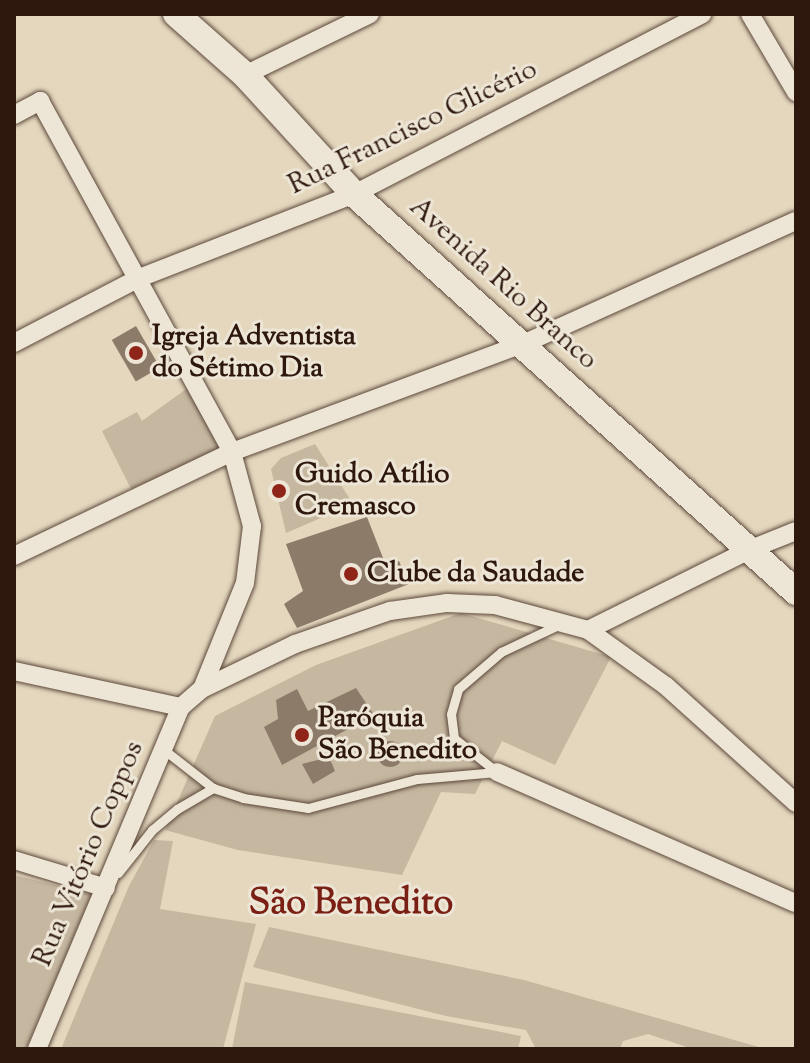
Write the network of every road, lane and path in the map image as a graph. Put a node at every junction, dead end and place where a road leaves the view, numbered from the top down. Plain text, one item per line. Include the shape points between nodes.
1 (176, 14) edge
2 (370, 14) edge
3 (702, 14) edge
4 (750, 14) edge
5 (245, 75) junction
6 (796, 92) edge
7 (14, 115) edge
8 (354, 194) junction
9 (796, 221) edge
10 (139, 278) junction
11 (14, 343) edge
12 (523, 344) junction
13 (232, 452) junction
14 (796, 531) edge
15 (751, 549) junction
16 (14, 556) edge
17 (796, 592) edge
18 (560, 624) junction
19 (588, 630) junction
20 (14, 671) edge
21 (202, 689) junction
22 (181, 707) junction
23 (163, 749) junction
24 (497, 772) junction
25 (213, 788) junction
26 (796, 803) edge
27 (14, 860) edge
28 (106, 888) junction
29 (796, 903) edge
30 (37, 1049) edge

1 - 5 main road, Avenida Rio Branco
2 - 5 street
3 - 8 street, Rua Francisco Glicério
4 - 6 street
5 - 8 main road, Avenida Rio Branco
7 - 10 street via 40,101
8 - 10 street, Rua Francisco Glicério
8 - 12 main road, Avenida Rio Branco
9 - 12 street
10 - 11 street, Rua Francisco Glicério
10 - 13 street
12 - 13 street
12 - 15 main road, Avenida Rio Branco
13 - 16 street
13 - 21 street via 252,526 245,583
14 - 15 street
15 - 17 main road, Avenida Rio Branco
15 - 19 street
18 - 19 street
18 - 21 street via 495,605 447,603 390,611 295,644
18 - 24 lane via 501,652 458,689 451,714 454,738
19 - 26 street via 666,686
20 - 22 street
21 - 22 street, Rua Vitório Coppos
22 - 23 street, Rua Vitório Coppos
23 - 25 lane
23 - 28 street, Rua Vitório Coppos
24 - 25 lane via 417,779 308,808
24 - 29 street
25 - 28 lane via 152,830
27 - 28 street
28 - 30 street, Rua Vitório Coppos

